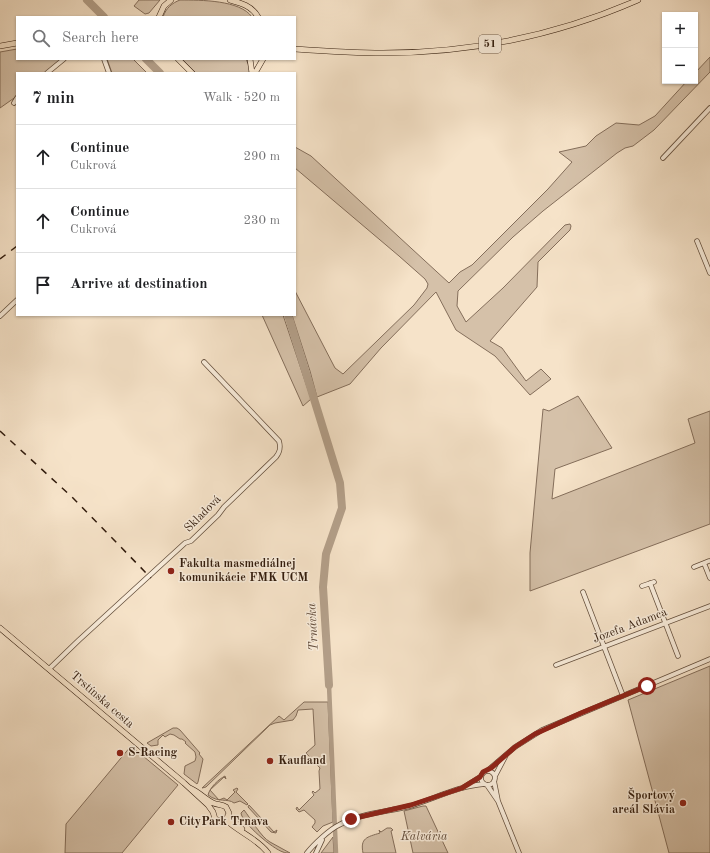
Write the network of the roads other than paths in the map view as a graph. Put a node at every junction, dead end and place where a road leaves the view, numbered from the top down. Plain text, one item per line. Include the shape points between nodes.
1 (171, 0) edge
2 (230, 0) edge
3 (638, 0) edge
4 (255, 15) edge
5 (159, 16) edge
6 (16, 43) edge
7 (0, 46) edge
8 (296, 49) edge
9 (63, 60) edge
10 (104, 60) edge
11 (179, 60) edge
12 (250, 60) edge
13 (262, 60) edge
14 (48, 72) edge
15 (109, 72) edge
16 (191, 72) edge
17 (254, 72) edge
18 (255, 72) edge
19 (16, 99) edge
20 (14, 102) dead end
21 (710, 108) edge
22 (663, 158) dead end
23 (696, 241) dead end
24 (710, 273) edge
25 (16, 301) edge
26 (0, 316) edge
27 (204, 362) dead end
28 (709, 561) edge
29 (704, 563) junction
30 (694, 567) dead end
31 (710, 578) edge
32 (642, 586) dead end
33 (583, 592) dead end
34 (710, 606) edge
35 (666, 623) junction
36 (0, 628) edge
37 (604, 646) junction
38 (678, 656) dead end
39 (710, 660) edge
40 (556, 665) dead end
41 (49, 669) junction
42 (623, 696) junction
43 (507, 754) junction
44 (487, 771) junction
45 (480, 777) junction
46 (495, 779) junction
47 (485, 785) junction
48 (190, 788) junction
49 (462, 788) junction
50 (498, 801) junction
51 (218, 805) junction
52 (213, 812) junction
53 (227, 817) junction
54 (322, 839) junction
55 (267, 851) edge
56 (274, 853) edge
57 (307, 853) edge
58 (316, 853) edge
59 (520, 853) edge

1 - 5 main road via 164,6
2 - 4 main road via 246,5
3 - 8 main road, 51 via 569,26 478,46 385,53
6 - 7 main road
9 - 14 street
10 - 15 street
11 - 16 main road
12 - 17 main road
13 - 18 main road
19 - 20 street
21 - 22 street
23 - 24 street
25 - 26 street
27 - 41 street, Skladová via 279,442 280,452 218,515
28 - 29 street
29 - 30 street
29 - 31 street
32 - 35 street via 652,583
33 - 37 street
34 - 35 street, Jozefa Adamca
35 - 37 street, Jozefa Adamca
35 - 38 street
36 - 41 main road, Trstínska cesta
37 - 40 street, Jozefa Adamca
37 - 42 street
39 - 42 street
41 - 48 main road, Trstínska cesta
42 - 43 street via 542,730
43 - 44 street
43 - 46 street
44 - 45 street
44 - 46 street via 491,772
45 - 47 street
45 - 49 street
46 - 47 street via 490,785
46 - 50 street
47 - 49 street
47 - 50 street
48 - 51 main road, Trstínska cesta
48 - 52 main road, Trstínska cesta
49 - 54 street via 411,805 342,823
50 - 59 street
51 - 52 main road
51 - 53 main road, Trstínska cesta via 226,807 229,811
52 - 53 main road, Trstínska cesta via 217,820 221,821
53 - 55 main road, Trstínska cesta
54 - 57 street
54 - 58 street
55 - 56 main road, Trstínska cesta

